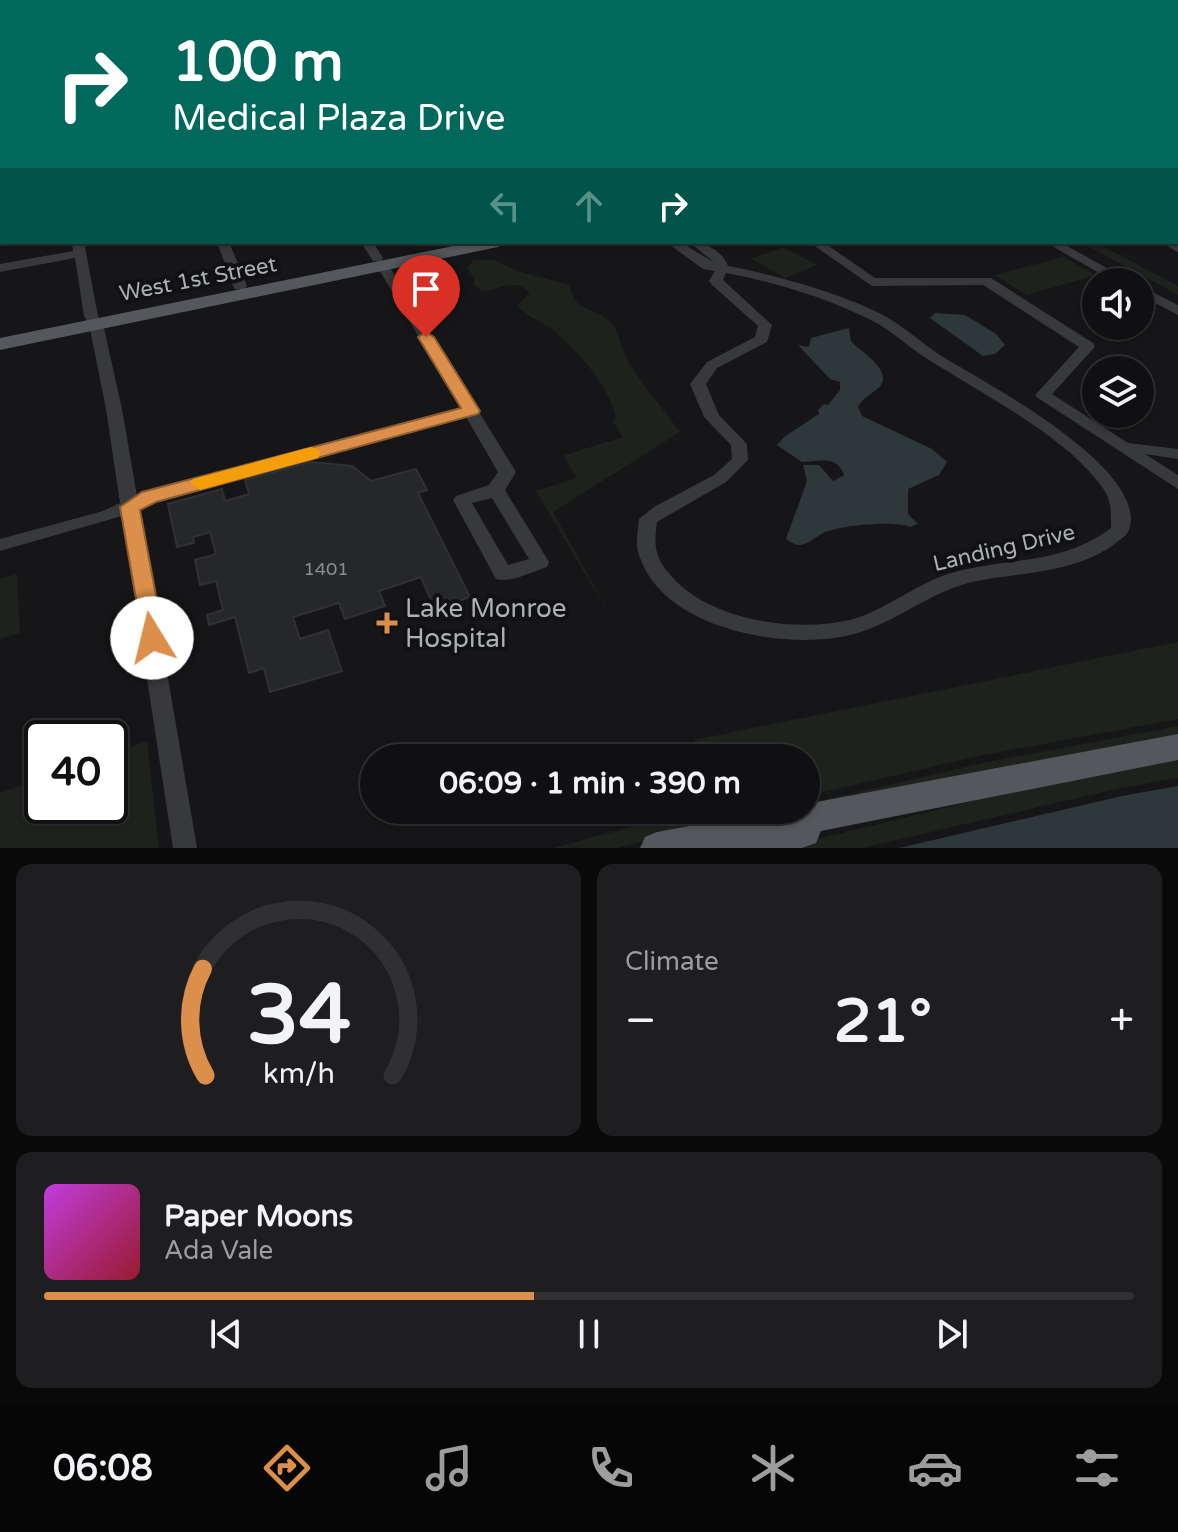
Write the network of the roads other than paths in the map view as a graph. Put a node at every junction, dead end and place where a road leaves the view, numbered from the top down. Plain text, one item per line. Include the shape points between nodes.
1 (41, 0) edge
2 (51, 0) edge
3 (224, 244) edge
4 (368, 244) edge
5 (450, 244) edge
6 (486, 244) edge
7 (675, 244) edge
8 (698, 244) edge
9 (818, 244) edge
10 (1055, 244) edge
11 (79, 248) edge
12 (380, 262) junction
13 (0, 268) edge
14 (1099, 268) edge
15 (722, 269) junction
16 (240, 286) junction
17 (1154, 298) edge
18 (1178, 311) edge
19 (94, 320) junction
20 (0, 335) edge
21 (0, 344) edge
22 (471, 411) junction
23 (1125, 446) junction
24 (1178, 454) edge
25 (1178, 483) edge
26 (496, 490) junction
27 (130, 507) junction
28 (0, 545) edge
29 (1178, 747) edge
30 (1038, 776) junction
31 (185, 848) edge
32 (657, 848) edge
33 (738, 848) edge

1 - 2 street
3 - 16 street
4 - 12 street
5 - 12 main road, West 1st Street
6 - 12 main road, West 1st Street
7 - 15 street, Landing Drive via 707,266
8 - 15 street via 721,262
9 - 23 street via 872,282 986,281 1088,346 1043,395
10 - 14 street
11 - 13 street
11 - 19 street
12 - 16 main road, West 1st Street
12 - 19 main road, West 1st Street via 338,275
12 - 22 street
15 - 15 street, Landing Drive via 838,300 878,318 1005,400 1097,470 1120,504 1120,530 1103,546 1074,558 934,584 879,618 849,628 811,632 744,624 701,610 674,591 648,554 648,519 728,475 740,460 739,444 712,417 698,384 712,365 762,339 765,325 716,281
16 - 19 main road, West 1st Street
17 - 18 street
19 - 20 main road, West 1st Street
19 - 21 main road, West 1st Street
19 - 27 street
22 - 26 street via 507,472
22 - 27 street via 149,497
23 - 24 street
23 - 25 street
26 - 26 street via 540,562 503,574 462,500
27 - 28 street
27 - 31 street
29 - 30 main road
30 - 32 main road
30 - 33 main road

